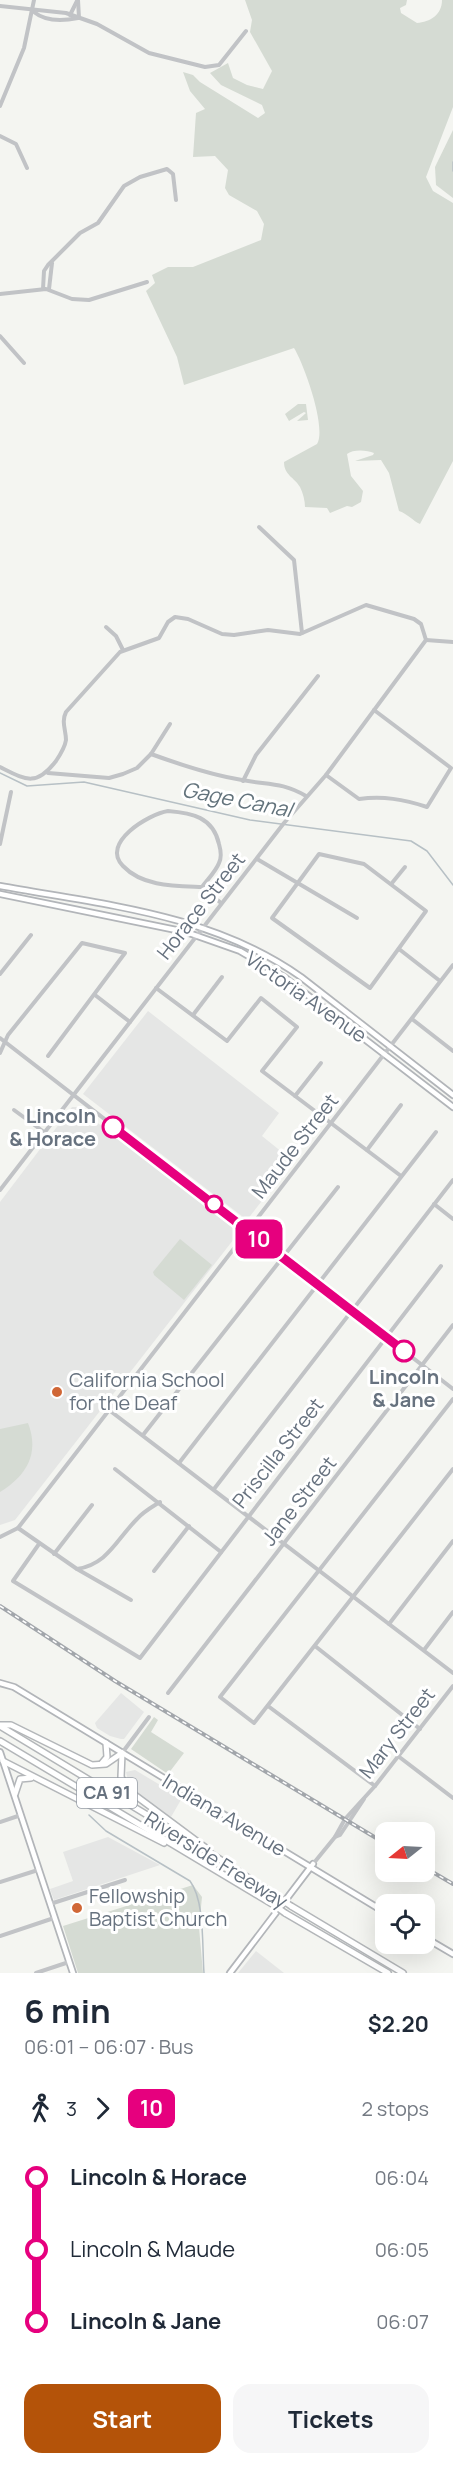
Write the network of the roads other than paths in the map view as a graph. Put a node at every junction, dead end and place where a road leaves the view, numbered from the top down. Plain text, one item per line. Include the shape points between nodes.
1 (34, 0) edge
2 (78, 0) edge
3 (0, 6) edge
4 (34, 12) junction
5 (70, 15) junction
6 (79, 18) junction
7 (246, 31) dead end
8 (0, 106) edge
9 (0, 136) edge
10 (27, 168) dead end
11 (176, 200) dead end
12 (52, 262) junction
13 (147, 282) dead end
14 (43, 289) junction
15 (49, 289) junction
16 (0, 294) edge
17 (0, 336) edge
18 (24, 363) dead end
19 (259, 527) dead end
20 (106, 627) dead end
21 (302, 633) junction
22 (426, 634) junction
23 (432, 639) junction
24 (426, 640) junction
25 (453, 642) edge
26 (123, 650) junction
27 (318, 676) dead end
28 (374, 710) junction
29 (170, 724) dead end
30 (151, 754) junction
31 (0, 767) edge
32 (48, 772) junction
33 (326, 776) junction
34 (243, 781) junction
35 (11, 792) dead end
36 (306, 796) junction
37 (0, 844) edge
38 (257, 859) junction
39 (405, 867) dead end
40 (298, 882) junction
41 (392, 883) junction
42 (0, 886) edge
43 (202, 886) junction
44 (0, 894) edge
45 (221, 903) junction
46 (357, 918) dead end
47 (204, 927) junction
48 (31, 935) dead end
49 (197, 935) junction
50 (399, 950) junction
51 (453, 965) edge
52 (0, 974) edge
53 (222, 977) dead end
54 (441, 981) junction
55 (156, 988) junction
56 (94, 995) junction
57 (193, 1015) junction
58 (412, 1019) junction
59 (130, 1022) junction
60 (0, 1038) edge
61 (6, 1042) junction
62 (390, 1047) junction
63 (453, 1051) edge
64 (0, 1053) edge
65 (385, 1054) junction
66 (48, 1056) dead end
67 (321, 1063) dead end
68 (74, 1095) junction
69 (453, 1095) edge
70 (295, 1096) junction
71 (401, 1106) dead end
72 (453, 1107) edge
73 (14, 1110) dead end
74 (331, 1123) junction
75 (44, 1132) junction
76 (436, 1132) dead end
77 (367, 1150) junction
78 (401, 1176) junction
79 (453, 1180) edge
80 (338, 1187) dead end
81 (0, 1190) edge
82 (434, 1204) junction
83 (453, 1218) edge
84 (248, 1230) junction
85 (283, 1257) junction
86 (441, 1266) dead end
87 (317, 1284) junction
88 (351, 1310) junction
89 (453, 1325) edge
90 (387, 1337) junction
91 (422, 1365) junction
92 (453, 1389) edge
93 (453, 1399) edge
94 (109, 1410) junction
95 (143, 1435) junction
96 (179, 1463) junction
97 (115, 1469) dead end
98 (453, 1469) edge
99 (214, 1489) junction
100 (160, 1502) junction
101 (92, 1505) dead end
102 (249, 1516) junction
103 (189, 1526) junction
104 (18, 1528) junction
105 (0, 1537) edge
106 (453, 1541) edge
107 (39, 1544) junction
108 (285, 1544) junction
109 (221, 1552) junction
110 (54, 1555) junction
111 (77, 1569) junction
112 (319, 1570) junction
113 (154, 1572) dead end
114 (354, 1597) junction
115 (131, 1600) dead end
116 (453, 1612) edge
117 (389, 1624) junction
118 (315, 1646) junction
119 (424, 1650) junction
120 (453, 1673) edge
121 (0, 1683) edge
122 (453, 1686) edge
123 (168, 1693) dead end
124 (268, 1706) junction
125 (149, 1717) dead end
126 (0, 1726) edge
127 (420, 1729) junction
128 (3, 1742) edge
129 (106, 1743) junction
130 (0, 1752) edge
131 (122, 1753) junction
132 (398, 1756) junction
133 (2, 1760) edge
134 (98, 1766) junction
135 (42, 1782) junction
136 (375, 1786) junction
137 (15, 1794) junction
138 (453, 1798) edge
139 (21, 1815) junction
140 (0, 1822) edge
141 (177, 1848) junction
142 (215, 1856) junction
143 (311, 1866) junction
144 (39, 1870) junction
145 (125, 1880) dead end
146 (0, 1882) edge
147 (50, 1904) junction
148 (375, 1906) edge
149 (54, 1918) junction
150 (0, 1936) edge
151 (435, 1943) edge
152 (453, 1954) edge
153 (69, 1962) junction
154 (36, 1973) edge
155 (73, 1973) edge
156 (230, 1973) edge
157 (388, 1973) edge
158 (403, 1973) edge

1 - 4 street
2 - 5 street
2 - 6 street
3 - 4 street
4 - 5 street via 42,9
4 - 6 street via 64,21
4 - 8 street
5 - 6 street
6 - 7 street via 150,53 205,67 219,65
9 - 10 street via 16,144
11 - 12 street via 172,174 167,169 133,180 124,186 98,223 75,237
12 - 14 street via 44,271
12 - 15 street
13 - 15 street via 89,300 72,299
14 - 15 street
14 - 16 street
17 - 18 street
19 - 21 street via 294,560
20 - 26 street
21 - 22 street via 366,605 414,619
21 - 26 street via 268,630 222,634 175,617 159,638
22 - 23 street via 432,635
22 - 24 street
23 - 24 street
23 - 25 street
24 - 28 street, Horace Street
26 - 32 street via 66,712 65,744
27 - 34 street via 256,755
28 - 33 street, Horace Street
28 - 33 street via 451,768 427,807 402,799 359,799
29 - 30 street
30 - 32 street via 136,768 109,778
30 - 34 street
31 - 32 street via 25,779
33 - 36 street, Horace Street
34 - 36 street via 290,786
35 - 37 street
36 - 38 street, Horace Street
38 - 40 street
38 - 45 street, Horace Street
39 - 41 street
40 - 41 street via 319,854 364,864
40 - 46 street
40 - 50 street via 272,918 370,987
41 - 50 street via 426,911
42 - 47 main road, Victoria Avenue
43 - 43 street via 222,855 217,834 200,817 159,813 121,839 118,856 122,865 141,878 168,886
43 - 45 street
44 - 49 main road, Victoria Avenue
45 - 47 street, Horace Street
47 - 49 street, Horace Street
47 - 62 main road, Victoria Avenue via 237,939 279,962
48 - 52 street
49 - 55 street, Horace Street
49 - 65 main road, Victoria Avenue via 265,964
50 - 54 street
51 - 54 street, Maude Street
53 - 57 street
54 - 58 street, Maude Street
55 - 57 street
55 - 59 street, Horace Street
56 - 59 street
56 - 61 street via 125,953 82,943
56 - 66 street
57 - 70 street via 227,1041 261,998 297,1027 262,1071
58 - 62 street, Maude Street
58 - 63 street
59 - 68 street, Horace Street
60 - 61 street
61 - 64 street
61 - 68 street
62 - 65 street, Maude Street
62 - 69 main road, Victoria Avenue
65 - 72 main road, Victoria Avenue
65 - 74 street, Maude Street
67 - 70 street
68 - 75 street, Horace Street
68 - 84 street
70 - 74 street
71 - 77 street
73 - 75 street
74 - 77 street
74 - 84 street, Maude Street
75 - 81 street, Horace Street
76 - 78 street
77 - 78 street
78 - 87 street
79 - 82 street
80 - 85 street
82 - 83 street
82 - 88 street
84 - 85 street
84 - 94 street, Maude Street
85 - 87 street
85 - 95 street
86 - 90 street, Priscilla Street
87 - 88 street
87 - 96 street
88 - 90 street
88 - 99 street
89 - 91 street, Jane Street
90 - 91 street
90 - 102 street, Priscilla Street
91 - 92 street
91 - 108 street, Jane Street
93 - 112 street
94 - 95 street
94 - 104 street, Maude Street
95 - 96 street
96 - 99 street
97 - 100 street
98 - 114 street
99 - 102 street
100 - 103 street
100 - 111 street via 138,1517 104,1559
101 - 110 street
102 - 108 street
102 - 109 street, Priscilla Street
103 - 109 street
103 - 113 street
104 - 105 street, Maude Street
104 - 107 street
106 - 117 street
107 - 109 street, Priscilla Street via 13,1581 140,1658
107 - 110 street
108 - 112 street
108 - 123 street, Jane Street
110 - 111 street
111 - 115 street
112 - 114 street
112 - 124 street via 220,1697 254,1723
114 - 117 street
114 - 118 street
116 - 119 street
117 - 119 street
118 - 124 street
118 - 127 street
119 - 120 street
121 - 129 main road, Indiana Avenue via 15,1687
122 - 127 street, Mary Street
124 - 136 street
125 - 131 street
126 - 134 highway via 11,1725
126 - 142 highway, Riverside Freeway / CA 91
127 - 132 street, Mary Street
128 - 141 highway, Riverside Freeway / CA 91
129 - 131 main road, Indiana Avenue
129 - 134 highway via 107,1757
130 - 133 main road
131 - 134 highway
131 - 142 highway via 121,1777 128,1790
131 - 143 main road, Indiana Avenue
132 - 136 street, Mary Street
132 - 138 street
133 - 135 highway
133 - 137 main road
135 - 137 highway via 23,1777 17,1782
135 - 141 highway
136 - 143 street, Mary Street via 344,1830
137 - 139 main road
139 - 140 street
139 - 144 main road
141 - 157 highway, Riverside Freeway / CA 91, bridge
142 - 158 highway, Riverside Freeway / CA 91, bridge
143 - 148 main road, Indiana Avenue
143 - 156 main road
144 - 146 street
144 - 147 main road
145 - 147 street
147 - 149 main road
149 - 150 street
149 - 153 main road
151 - 152 main road
153 - 154 street
153 - 155 main road

